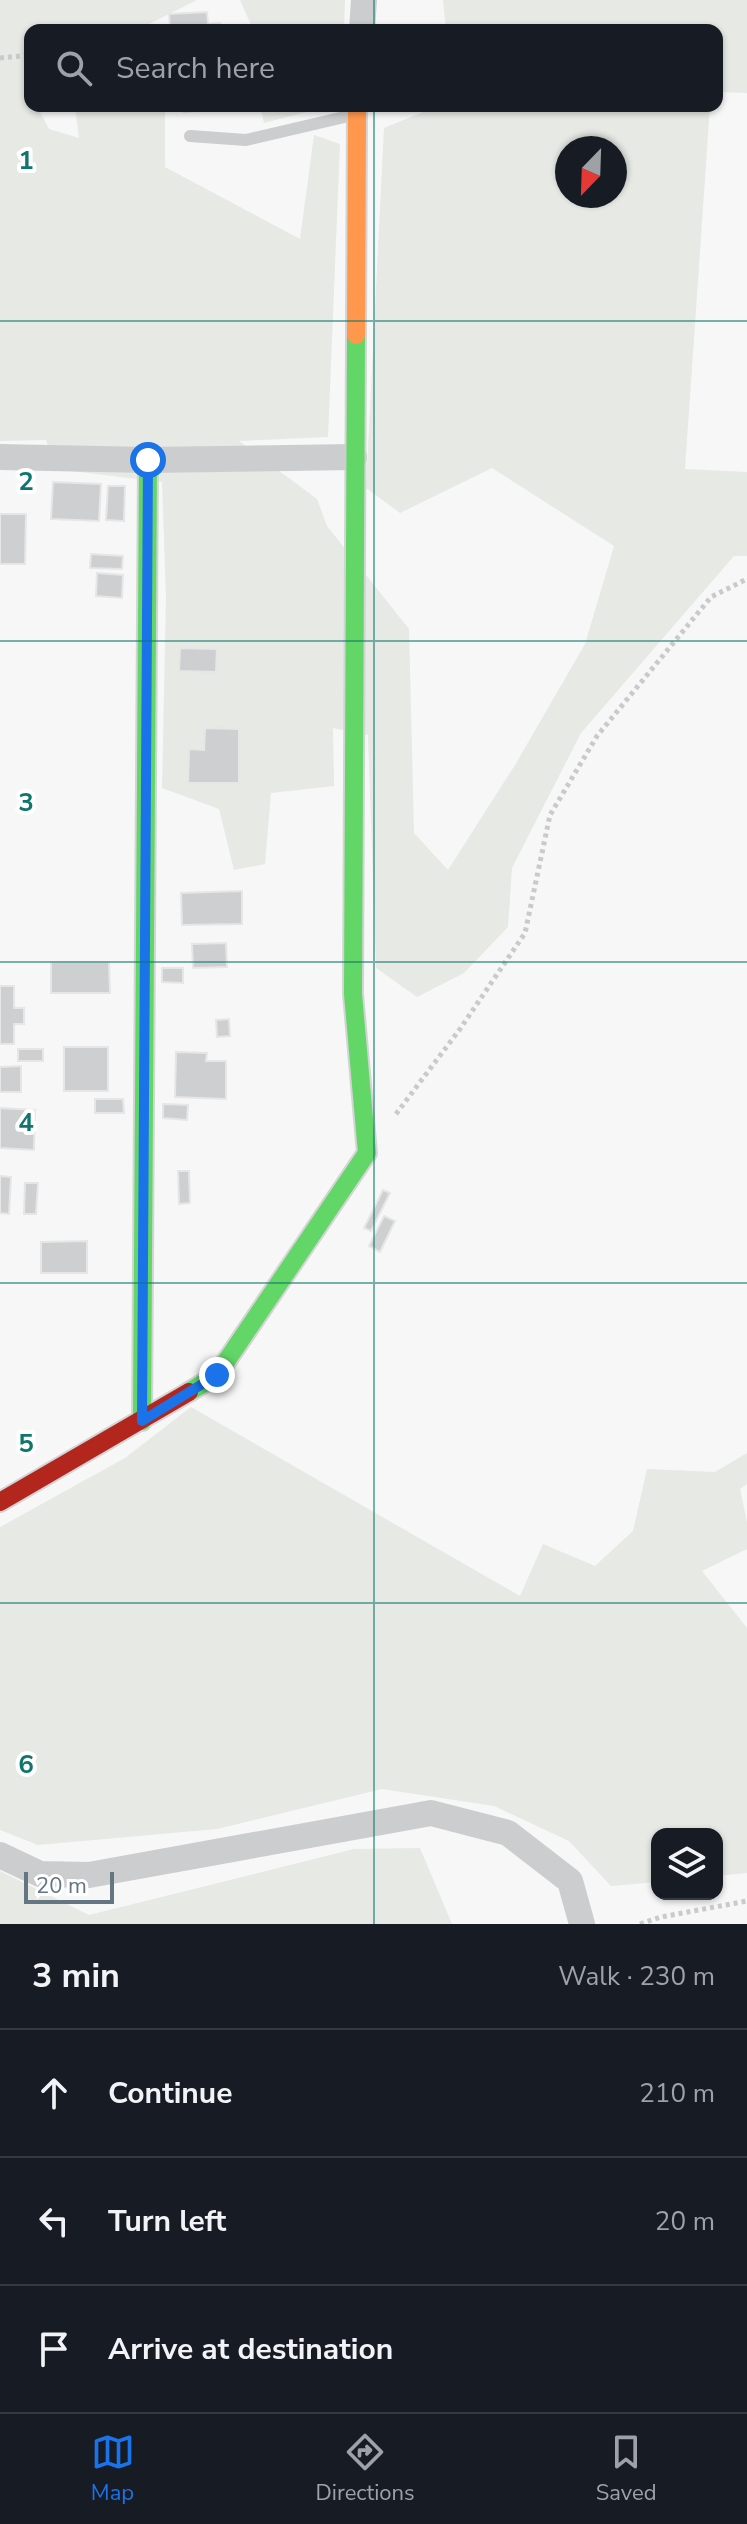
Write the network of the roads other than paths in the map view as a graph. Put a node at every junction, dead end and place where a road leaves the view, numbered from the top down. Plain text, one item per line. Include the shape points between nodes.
1 (364, 0) edge
2 (362, 24) edge
3 (349, 112) edge
4 (356, 112) edge
5 (190, 136) dead end
6 (0, 457) edge
7 (354, 457) junction
8 (148, 460) junction
9 (142, 1421) junction
10 (0, 1502) edge
11 (0, 1855) edge
12 (582, 1924) edge

1 - 2 street
3 - 5 lane via 246,140
4 - 7 street
6 - 8 street
7 - 8 street
7 - 9 street via 353,994 367,1153 217,1375
8 - 9 street
9 - 10 street
11 - 12 street via 40,1874 89,1875 431,1813 508,1833 570,1881

